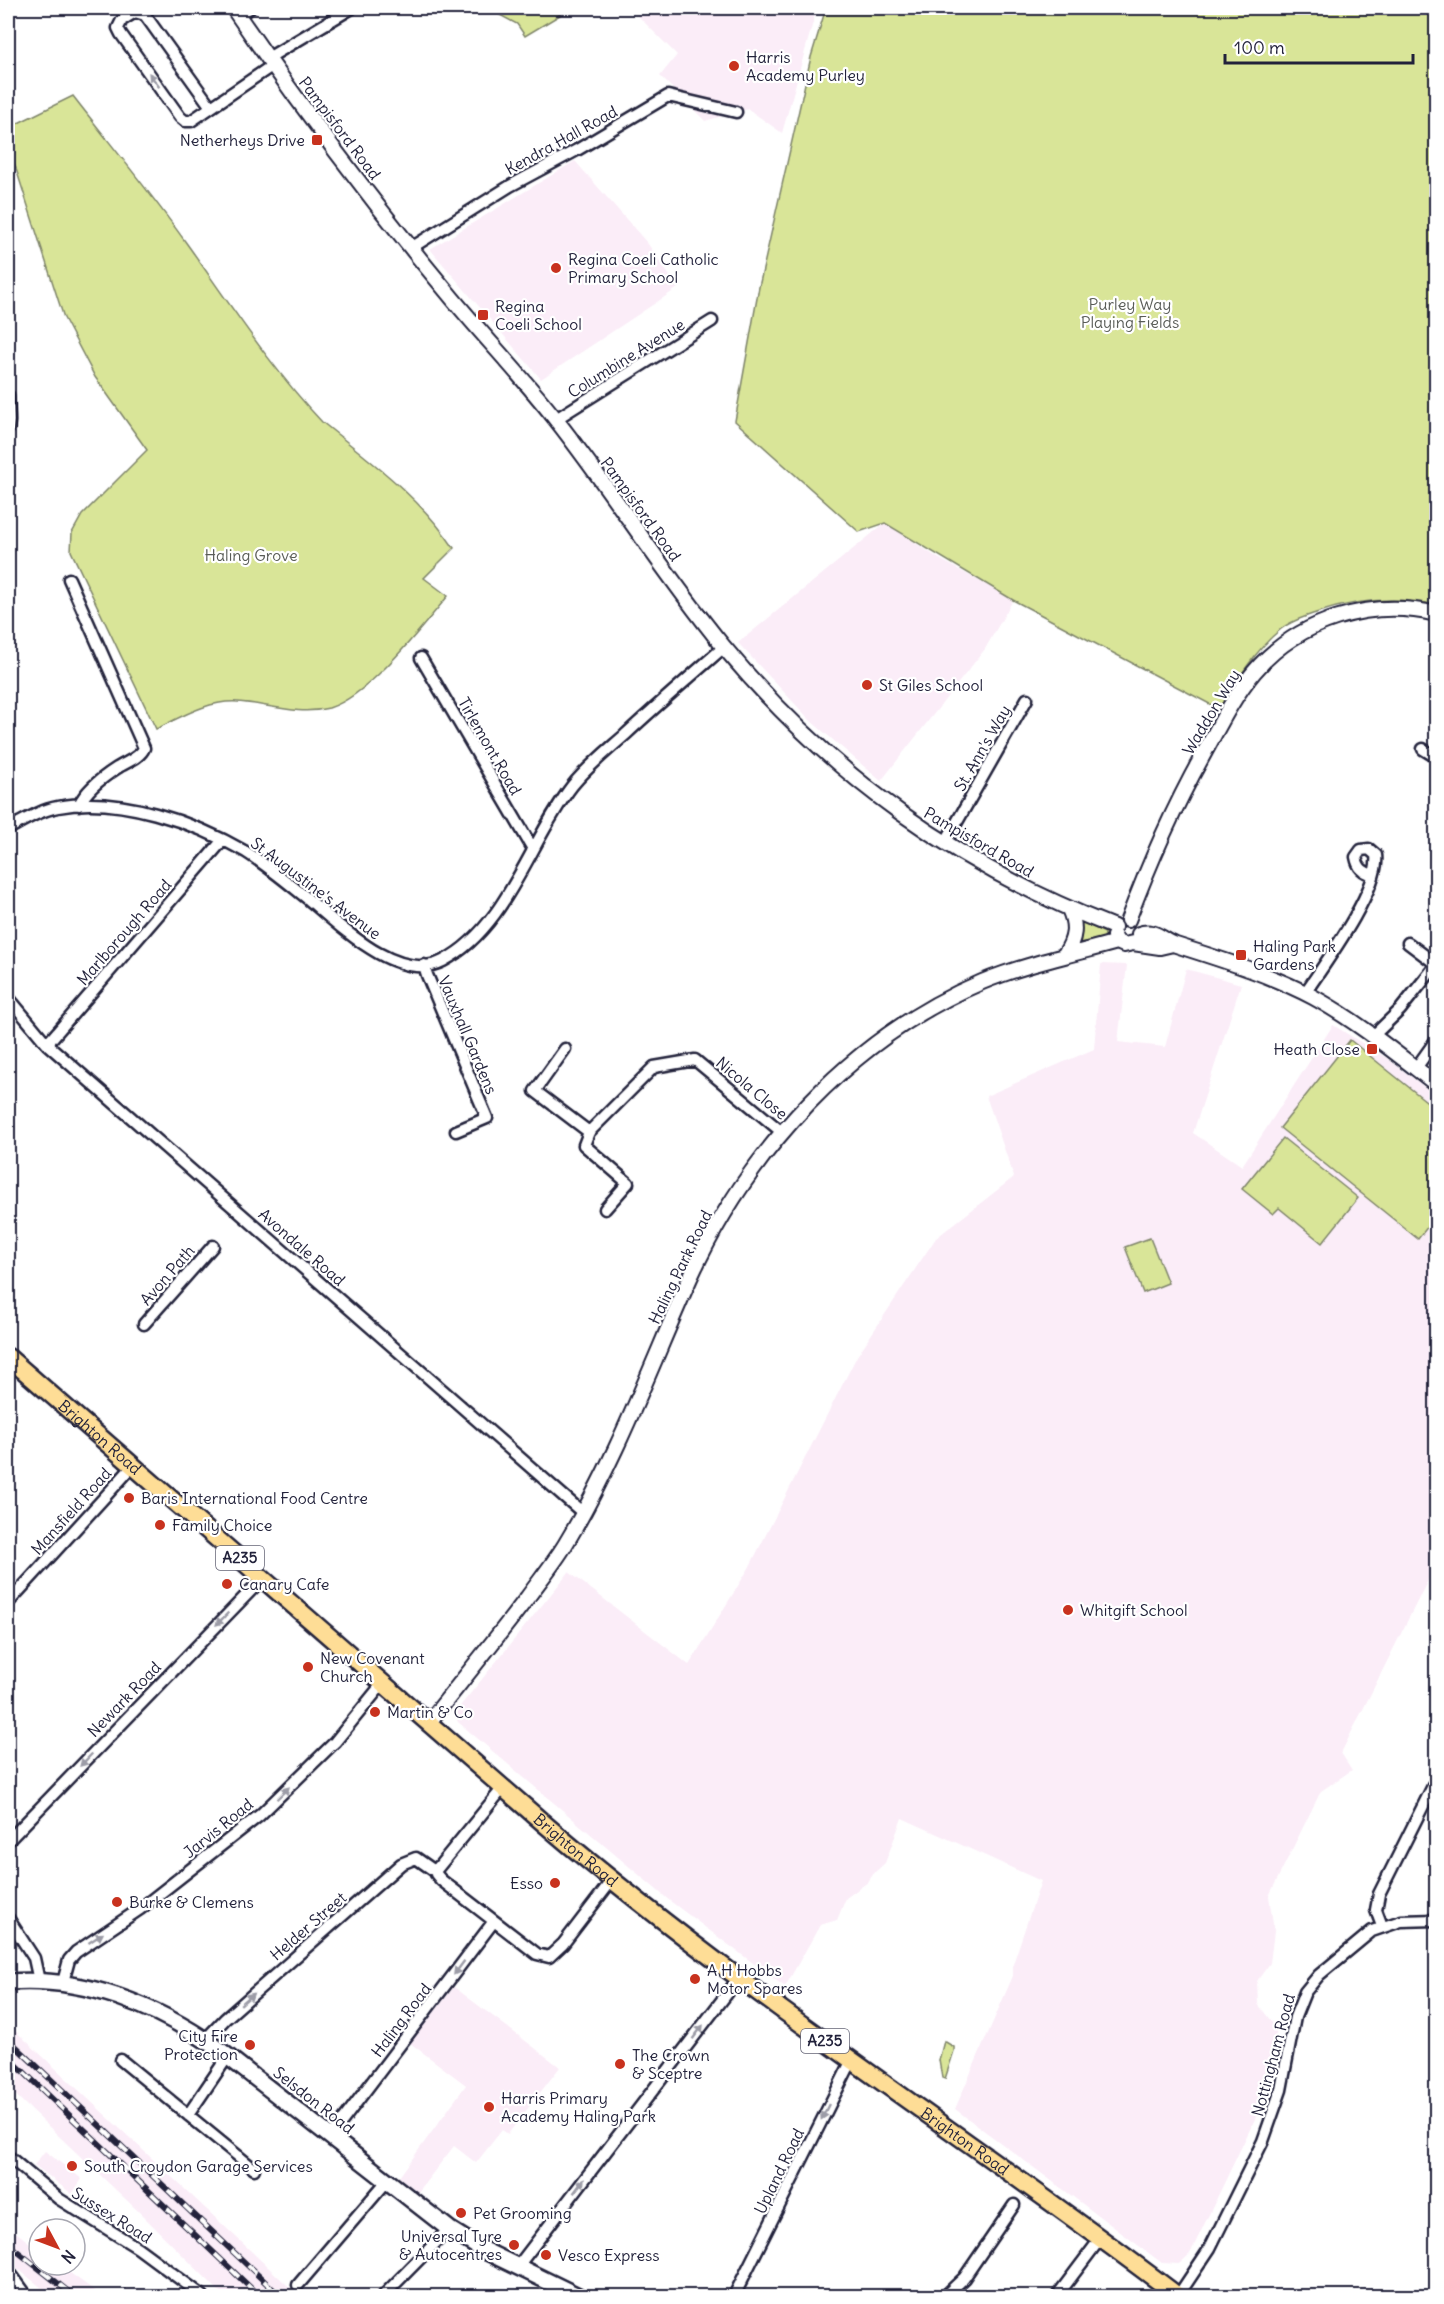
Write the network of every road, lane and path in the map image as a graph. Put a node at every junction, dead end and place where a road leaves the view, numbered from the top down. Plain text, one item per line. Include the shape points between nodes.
1 (352, 8) edge
2 (240, 10) edge
3 (270, 61) junction
4 (211, 106) junction
5 (735, 112) dead end
6 (411, 248) junction
7 (712, 321) dead end
8 (8, 394) edge
9 (556, 419) junction
10 (8, 429) edge
11 (69, 579) dead end
12 (1437, 614) edge
13 (724, 647) junction
14 (422, 658) dead end
15 (1027, 699) dead end
16 (1423, 750) dead end
17 (1437, 757) edge
18 (80, 805) junction
19 (8, 829) edge
20 (223, 840) junction
21 (945, 843) junction
22 (533, 849) junction
23 (1373, 875) dead end
24 (1069, 909) junction
25 (1128, 920) junction
26 (1114, 927) junction
27 (1136, 939) junction
28 (1117, 942) junction
29 (1408, 943) dead end
30 (1065, 954) junction
31 (424, 965) junction
32 (1437, 965) edge
33 (1305, 993) junction
34 (8, 997) edge
35 (1373, 1036) junction
36 (1437, 1040) edge
37 (47, 1044) junction
38 (565, 1049) dead end
39 (1416, 1068) junction
40 (1437, 1084) edge
41 (456, 1131) dead end
42 (589, 1132) junction
43 (783, 1133) junction
44 (605, 1209) dead end
45 (213, 1246) dead end
46 (144, 1324) dead end
47 (8, 1357) edge
48 (133, 1466) junction
49 (583, 1513) junction
50 (263, 1578) junction
51 (8, 1603) edge
52 (383, 1683) junction
53 (429, 1722) junction
54 (1437, 1780) edge
55 (503, 1788) junction
56 (8, 1841) edge
57 (436, 1872) junction
58 (612, 1880) junction
59 (8, 1918) edge
60 (1437, 1920) edge
61 (494, 1921) junction
62 (1382, 1926) junction
63 (739, 1978) junction
64 (39, 1981) junction
65 (8, 1982) edge
66 (63, 1982) junction
67 (206, 2040) junction
68 (228, 2056) junction
69 (121, 2060) dead end
70 (852, 2060) junction
71 (188, 2115) junction
72 (332, 2136) junction
73 (8, 2156) edge
74 (254, 2169) dead end
75 (387, 2181) junction
76 (1014, 2205) dead end
77 (448, 2229) junction
78 (1100, 2239) junction
79 (518, 2266) junction
80 (8, 2270) edge
81 (298, 2285) dead end
82 (388, 2295) edge
83 (27, 2296) edge
84 (203, 2296) edge
85 (578, 2296) edge
86 (734, 2296) edge
87 (945, 2296) edge
88 (1058, 2296) edge
89 (1178, 2296) edge

1 - 3 street
2 - 3 street, Pampisford Road
3 - 4 street
3 - 6 street, Pampisford Road
4 -> 4 street via 192,121 180,117 120,34 122,20 135,12 145,15
5 - 6 street, Kendra Hall Road via 668,96
6 - 9 street, Pampisford Road
7 - 9 street, Columbine Avenue
8 - 10 street
9 - 13 street, Pampisford Road
11 - 18 street via 144,748 93,788
12 - 25 street, Waddon Way via 1390,609 1331,619 1300,633 1264,661 1240,690 1196,767
13 - 21 street, Pampisford Road via 821,750 892,808
13 - 22 street, St Augustine's Avenue via 581,776 557,807
14 - 22 street, Tirlemont Road
15 - 21 street, St. Ann's Way
16 - 17 street
18 - 19 street, St Augustine's Avenue via 52,809
18 - 20 street, St Augustine's Avenue via 137,809
20 - 31 street, St Augustine's Avenue via 276,873 369,949 393,960
20 - 37 street, Marlborough Road
21 - 24 street, Pampisford Road
22 - 31 street, St Augustine's Avenue via 480,931 445,960
23 - 33 street via 1351,924
24 - 26 street, Pampisford Road
24 - 30 street via 1075,933
25 - 26 street
25 - 27 street via 1134,922
26 - 28 street
27 - 28 street via 1124,945
27 - 33 street via 1145,932 1163,936 1173,944 1241,966
28 - 30 street, Haling Park Road
29 - 32 street
30 - 43 street, Haling Park Road via 981,982 920,1013 846,1068
31 - 41 street, Vauxhall Gardens via 487,1118
32 - 35 street
33 - 35 street
34 - 37 street, Avondale Road
35 - 39 street
36 - 39 street
37 - 49 street, Avondale Road
38 - 42 street via 535,1091
39 - 40 street
42 - 43 street, Nicola Close via 654,1067 695,1060
42 - 44 street via 584,1145 628,1183
43 - 49 street, Haling Park Road via 720,1219
45 - 46 street, Avon Path
47 - 48 main road, Brighton Road / A235
48 - 50 main road, Brighton Road / A235
48 - 51 street, Mansfield Road
49 - 53 street, Haling Park Road via 556,1559
50 - 52 main road, Brighton Road / A235
50 -> 56 street, Newark Road
52 - 53 main road, Brighton Road / A235
66 -> 52 street, Jarvis Road via 69,1960 76,1952 140,1909 260,1815 335,1742
53 - 55 main road, Brighton Road / A235
54 - 62 street via 1379,1894 1376,1910
55 - 57 street
55 - 58 main road, Brighton Road / A235
57 - 61 street
67 -> 57 street, Helder Street via 401,1864 416,1858
58 - 61 street via 549,1957 537,1954
58 - 63 main road, Brighton Road / A235
59 - 64 street via 34,1958
60 - 62 street, Nottingham Road via 1404,1920
61 -> 72 street, Haling Road
62 - 89 street, Nottingham Road via 1359,1939 1319,1975 1301,2000 1281,2090 1263,2141 1210,2248
63 - 70 main road, Brighton Road / A235
79 -> 63 street
64 - 65 main road, Selsdon Road
64 - 66 main road, Selsdon Road
66 - 67 main road, Selsdon Road via 139,2005
67 - 68 main road, Selsdon Road
68 - 71 street
68 - 72 main road, Selsdon Road
69 - 71 street
70 - 78 main road, Brighton Road / A235
70 -> 86 street, Upland Road
71 - 74 street
72 - 75 main road, Selsdon Road
73 - 84 street, Sussex Road via 68,2206 138,2248
75 - 77 main road, Selsdon Road
75 - 81 street
76 - 87 street via 964,2278
77 - 79 main road, Selsdon Road
77 - 82 street
78 - 88 street
78 - 89 main road, Brighton Road / A235
79 - 85 main road, Selsdon Road
80 - 83 street

